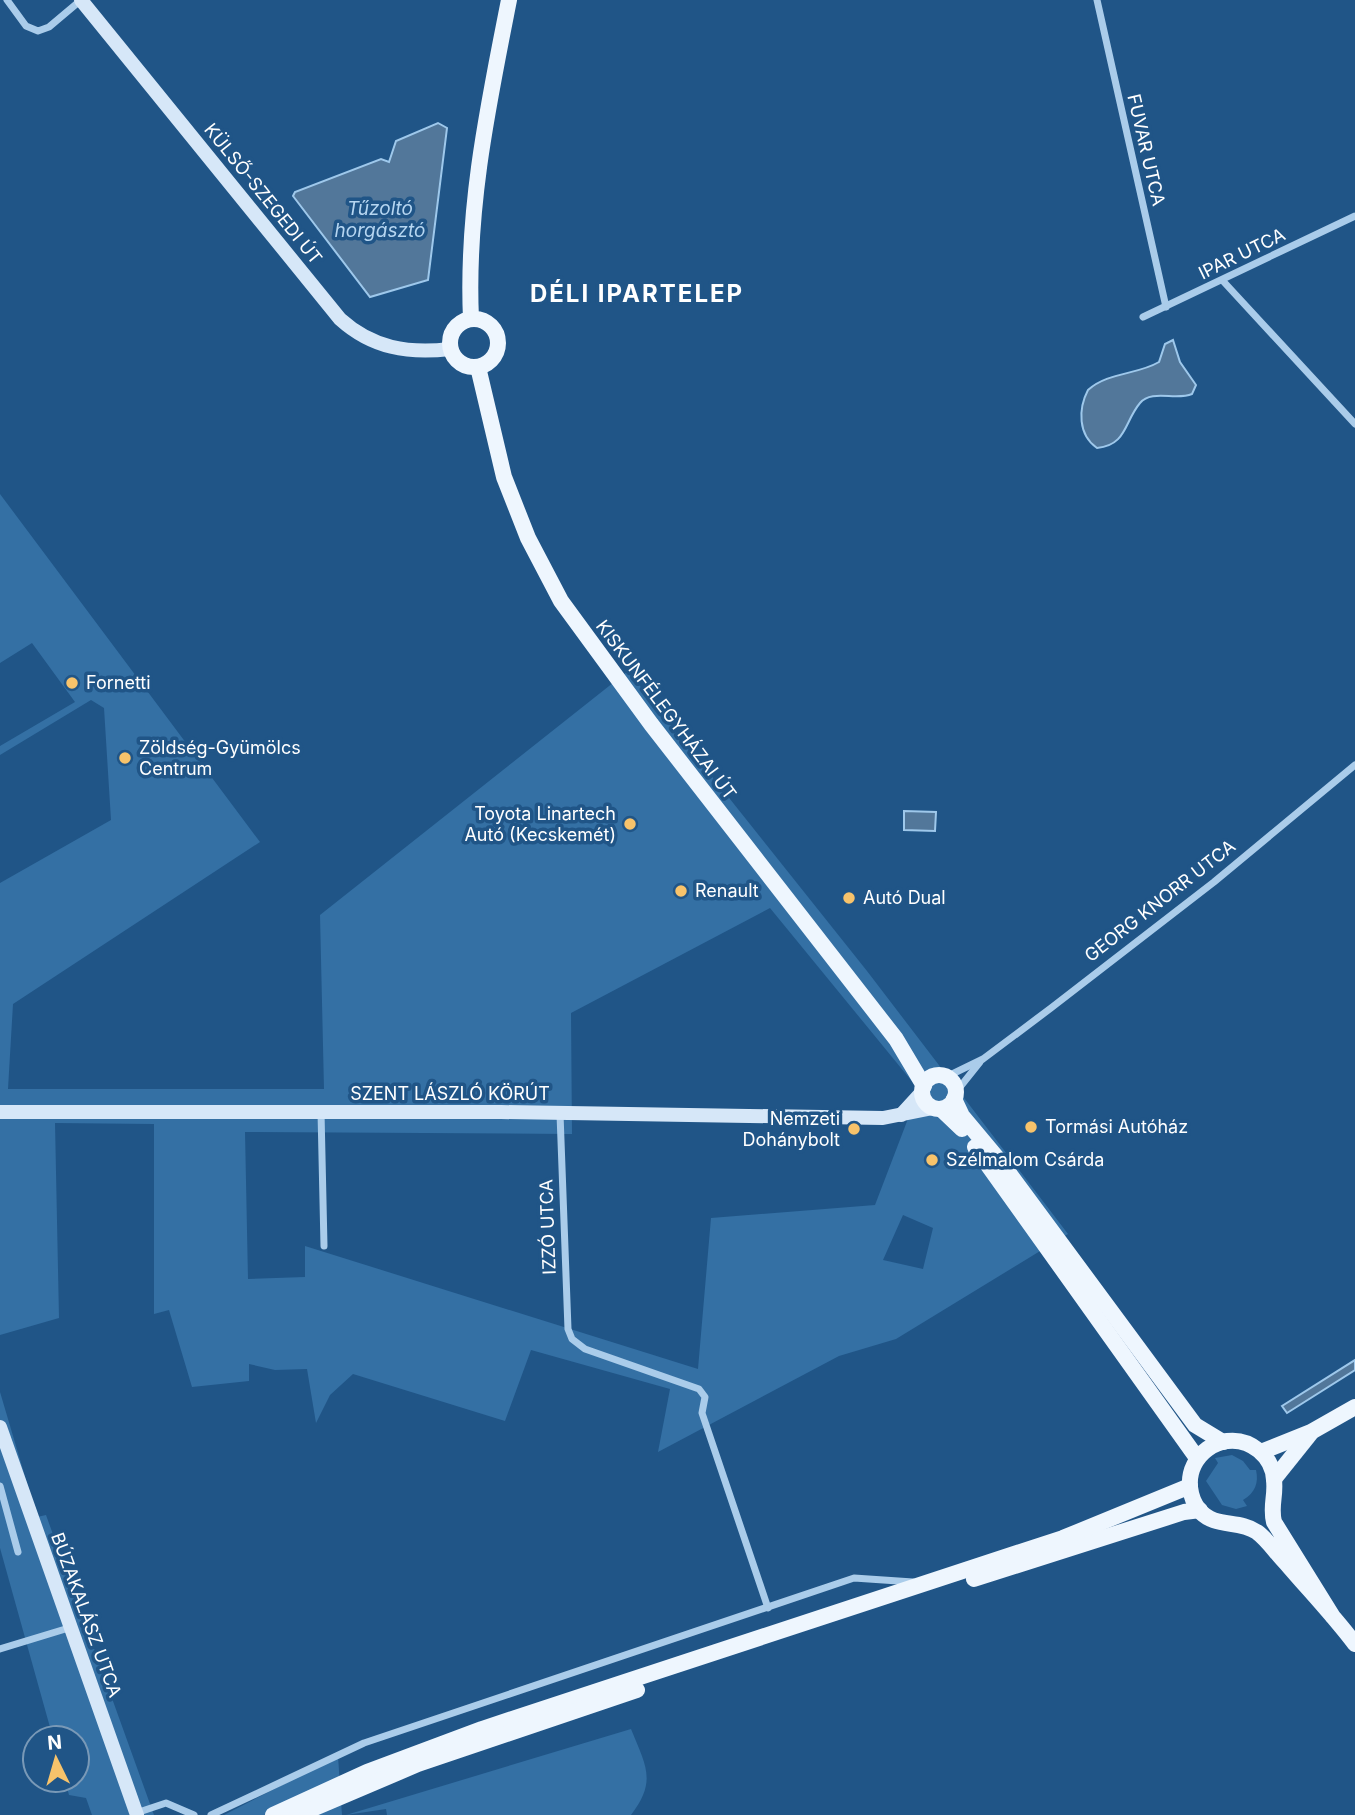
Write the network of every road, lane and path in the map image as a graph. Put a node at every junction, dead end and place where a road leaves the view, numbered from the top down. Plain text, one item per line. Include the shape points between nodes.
1 (7, 0) edge
2 (81, 0) edge
3 (509, 0) edge
4 (1097, 0) edge
5 (1355, 216) edge
6 (1223, 281) junction
7 (1166, 307) junction
8 (1143, 317) dead end
9 (471, 318) junction
10 (450, 349) junction
11 (478, 366) junction
12 (1355, 424) edge
13 (1355, 765) edge
14 (983, 1059) junction
15 (932, 1083) junction
16 (946, 1102) junction
17 (0, 1112) edge
18 (321, 1112) junction
19 (560, 1114) junction
20 (900, 1116) junction
21 (324, 1246) dead end
22 (1114, 1327) junction
23 (1355, 1407) edge
24 (0, 1427) edge
25 (1311, 1432) junction
26 (1223, 1442) junction
27 (1261, 1452) junction
28 (1198, 1458) junction
29 (1274, 1479) junction
30 (0, 1486) edge
31 (1190, 1486) junction
32 (1271, 1499) junction
33 (1200, 1510) junction
34 (1236, 1525) junction
35 (18, 1552) dead end
36 (929, 1583) junction
37 (768, 1608) junction
38 (1333, 1617) junction
39 (72, 1628) junction
40 (1355, 1644) edge
41 (0, 1649) edge
42 (135, 1814) edge
43 (194, 1815) edge
44 (211, 1815) edge
45 (273, 1815) edge
46 (298, 1815) edge

1 - 2 street via 26,26 38,31
2 - 10 street, KÜLSŐ-SZEGEDI ÚT via 340,319 360,336 389,347
3 - 9 main road via 470,233
4 - 7 street, FUVAR UTCA
5 - 6 street, IPAR UTCA
6 - 7 street, IPAR UTCA
6 - 12 street
7 - 8 street, IPAR UTCA
9 - 10 main road via 454,329
9 - 11 main road via 490,325 497,336 494,356
10 - 11 main road via 460,363
11 - 15 main road, KISKUNFÉLEGYHÁZAI ÚT via 504,477 528,538 561,601
13 - 14 street, GEORG KNORR UTCA via 1214,882
14 - 15 street, GEORG KNORR UTCA
14 - 16 street, GEORG KNORR UTCA
15 - 16 main road via 925,1102
15 - 16 main road via 953,1083
15 - 20 street
16 - 20 street, SZENT LÁSZLÓ KÖRÚT
16 - 22 main road via 1003,1166
17 - 18 street, SZENT LÁSZLÓ KÖRÚT
18 - 19 street, SZENT LÁSZLÓ KÖRÚT
18 - 21 street
19 - 20 street, SZENT LÁSZLÓ KÖRÚT
19 - 37 street, IZZÓ UTCA via 572,1339 584,1349 699,1388 705,1397 702,1413
22 - 26 main road via 1195,1425
22 - 28 main road
23 - 25 main road
24 - 39 street, BÚZAKALÁSZ UTCA
25 - 27 main road
25 - 29 main road
26 - 27 main road via 1246,1443
26 - 28 main road
27 - 29 main road
28 - 31 main road
29 - 32 main road
30 - 35 street
31 - 33 main road
31 - 36 main road via 1126,1515
32 - 34 main road via 1257,1517
32 - 38 main road via 1274,1522
33 - 34 main road via 1220,1524
33 - 46 main road via 944,1588 533,1725 418,1764
34 - 38 main road via 1264,1537
36 - 37 street via 854,1578
36 - 45 main road via 482,1729 367,1772
37 - 44 street via 364,1743
38 - 40 main road
39 - 41 street
39 - 42 street, BÚZAKALÁSZ UTCA
42 - 43 street via 166,1803

